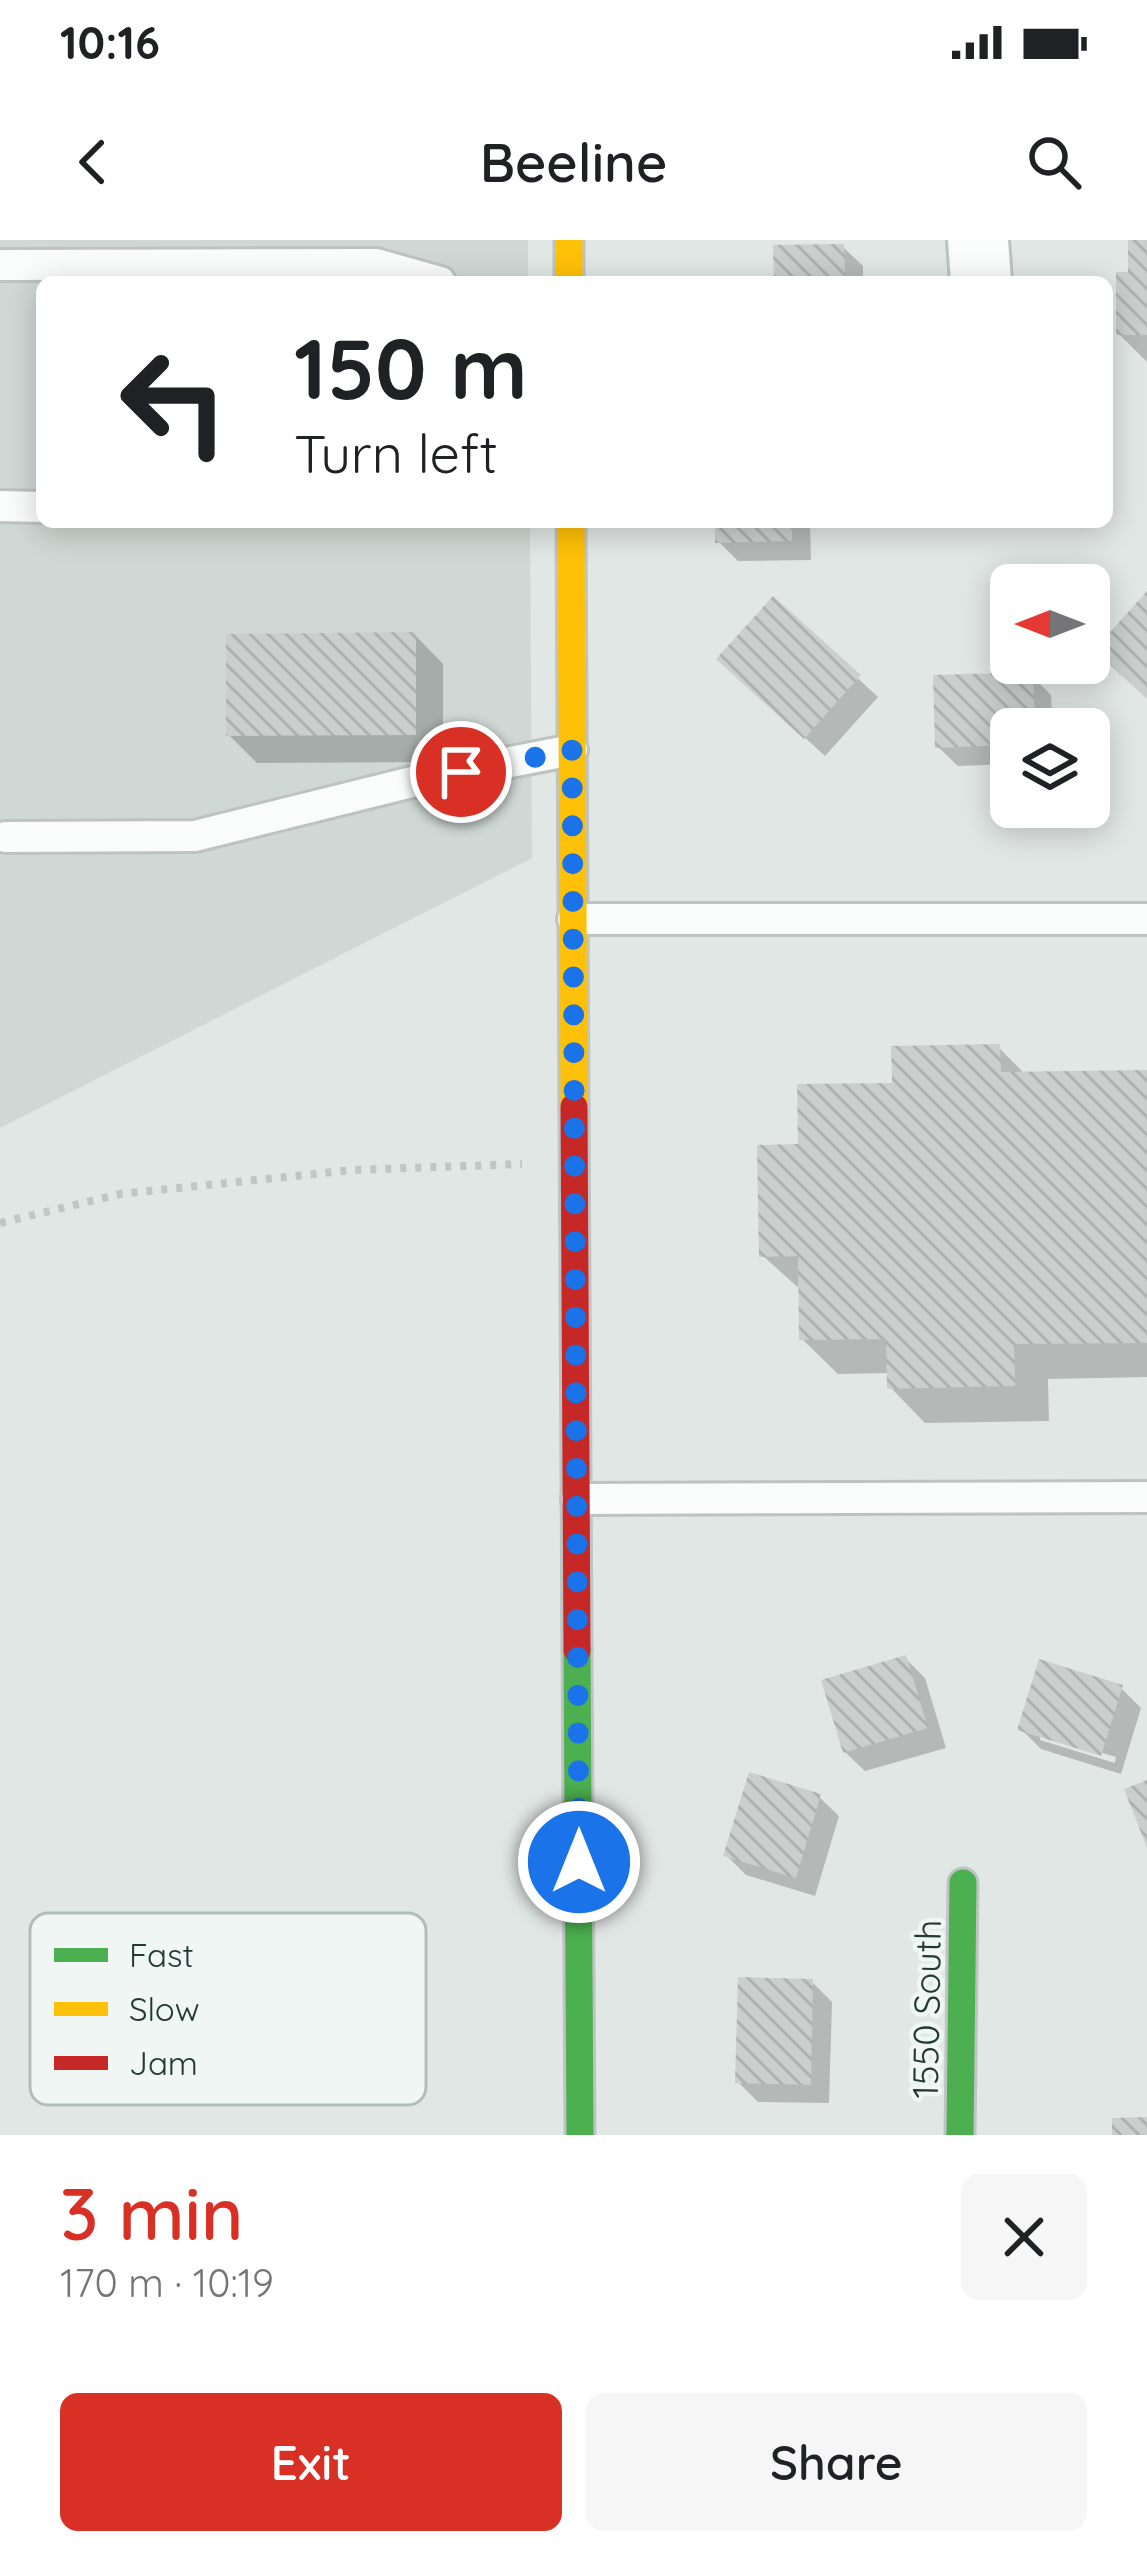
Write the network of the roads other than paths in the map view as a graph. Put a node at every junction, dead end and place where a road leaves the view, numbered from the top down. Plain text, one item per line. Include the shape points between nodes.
1 (569, 240) edge
2 (978, 240) edge
3 (0, 265) edge
4 (419, 276) edge
5 (569, 276) edge
6 (981, 276) edge
7 (0, 506) edge
8 (36, 507) edge
9 (571, 528) edge
10 (572, 750) junction
11 (6, 837) dead end
12 (573, 919) junction
13 (1147, 919) edge
14 (1147, 1497) edge
15 (577, 1498) junction
16 (963, 1883) dead end
17 (580, 2135) edge
18 (960, 2135) edge

1 - 5 street
2 - 6 street
3 - 4 lane via 376,264
7 - 8 lane
9 - 10 street
10 - 11 lane via 195,836
10 - 12 street
12 - 13 lane
12 - 15 street
14 - 15 lane
15 - 17 street
16 - 18 street, 1550 South

